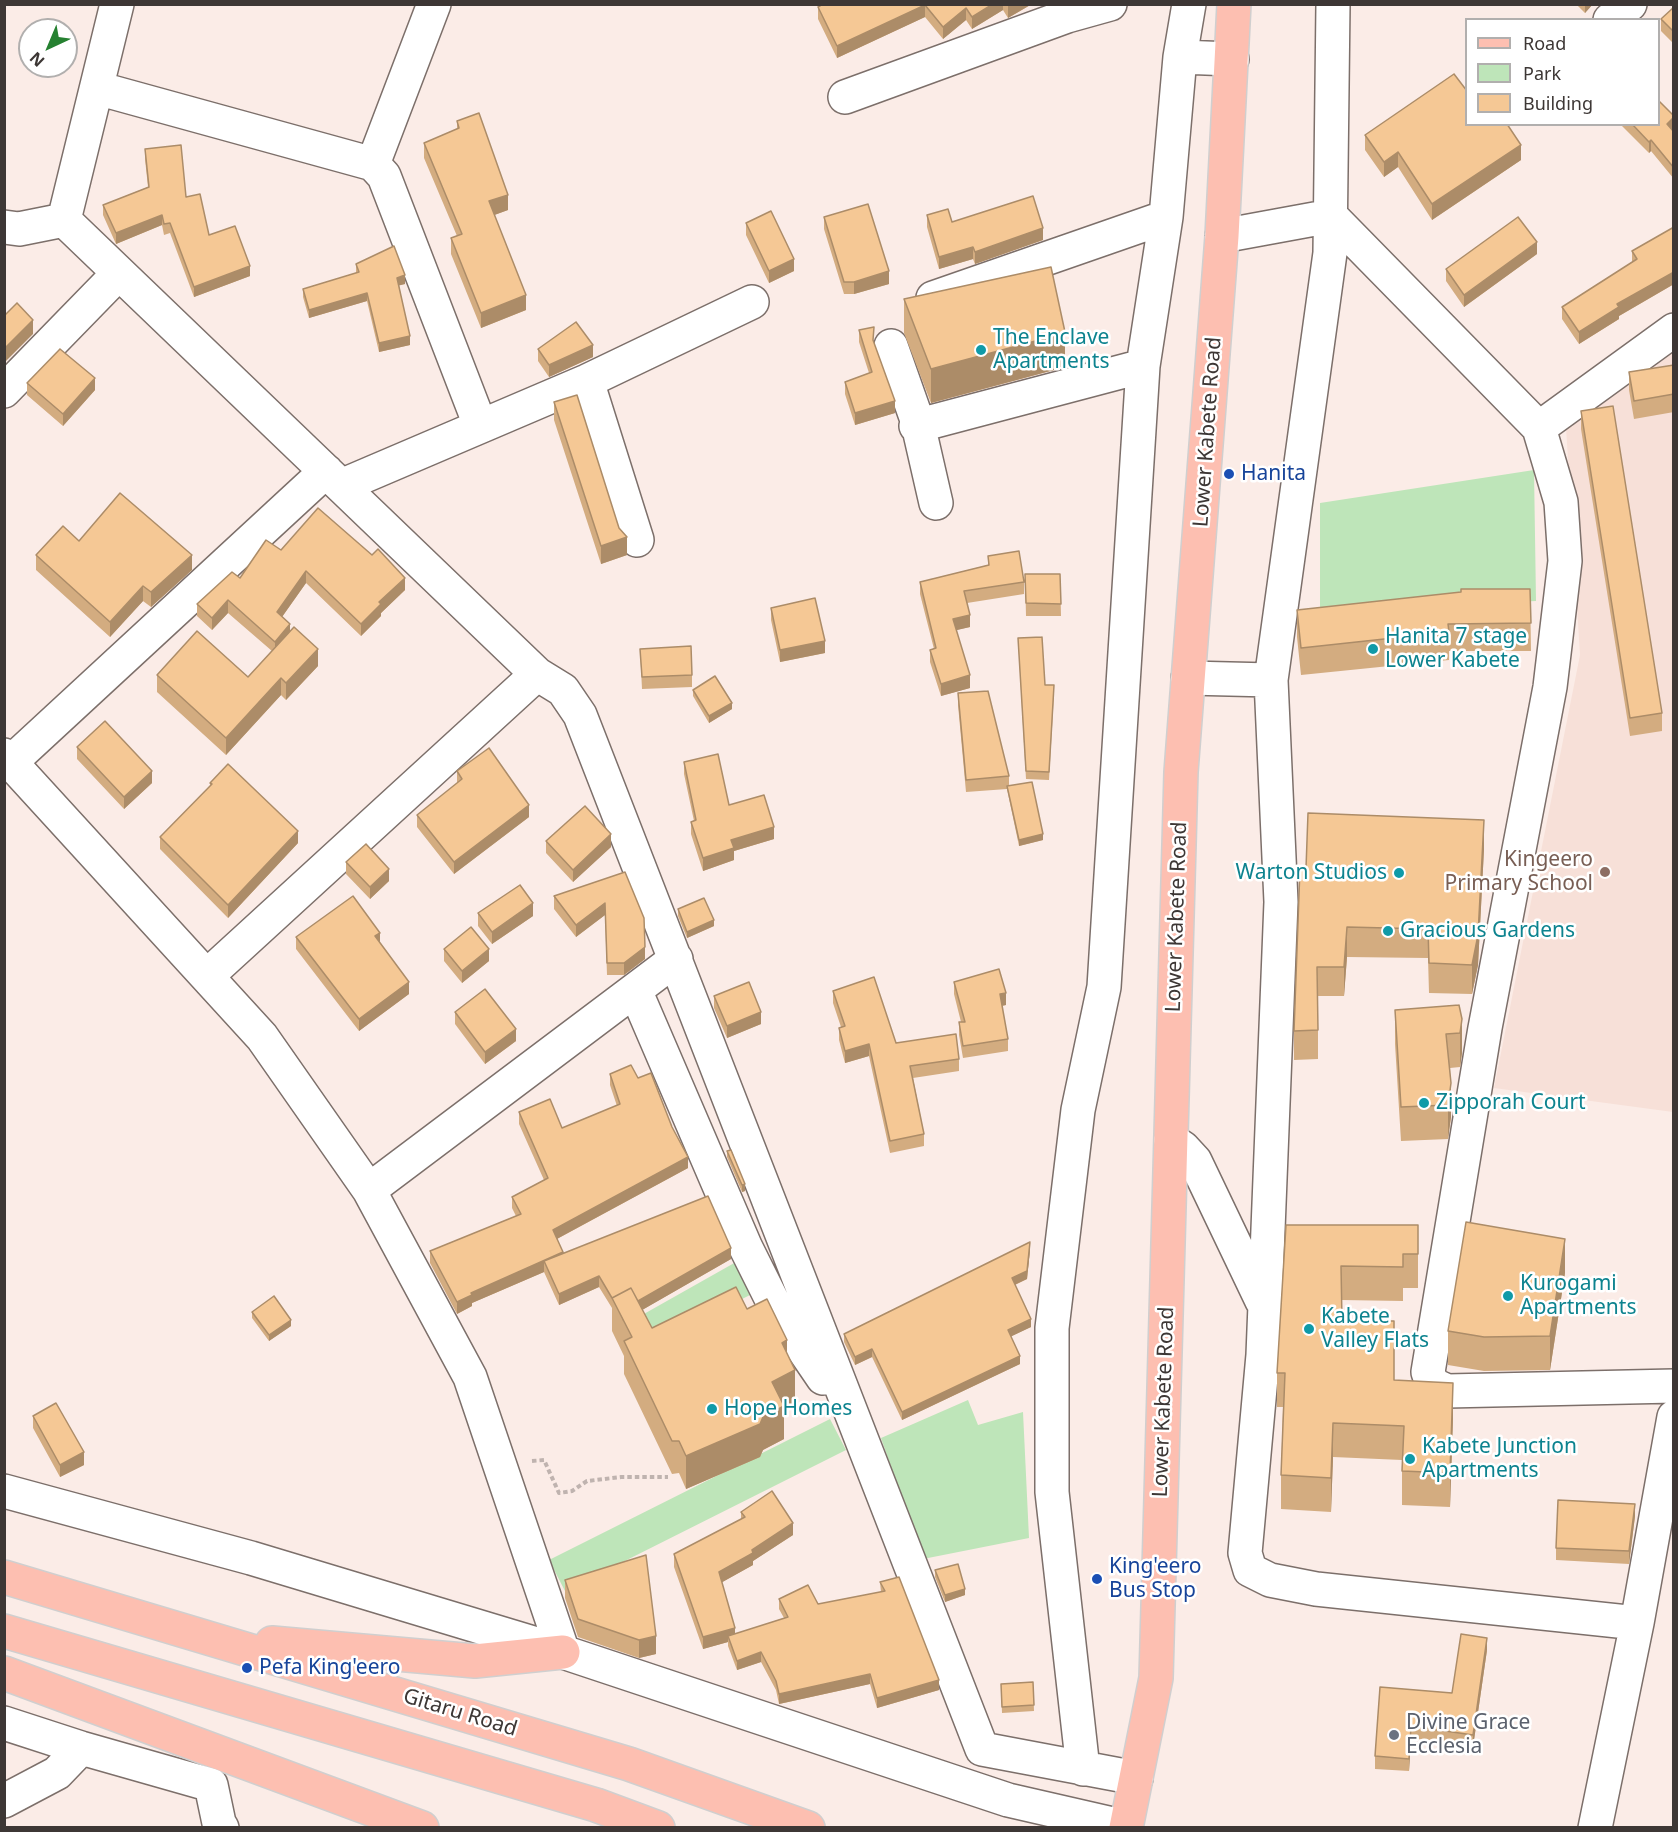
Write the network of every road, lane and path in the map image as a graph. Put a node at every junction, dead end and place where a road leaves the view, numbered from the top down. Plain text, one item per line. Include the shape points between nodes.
1 (117, 4) edge
2 (434, 4) edge
3 (1110, 4) edge
4 (1189, 4) edge
5 (1234, 4) edge
6 (1333, 4) edge
7 (1630, 4) edge
8 (1613, 18) edge
9 (1180, 57) junction
10 (1232, 58) junction
11 (97, 88) junction
12 (845, 97) dead end
13 (373, 164) junction
14 (1331, 216) junction
15 (1166, 217) junction
16 (64, 220) junction
17 (4, 227) edge
18 (1222, 236) junction
19 (119, 273) junction
20 (752, 302) dead end
21 (914, 305) edge
22 (1674, 330) edge
23 (891, 345) dead end
24 (1143, 366) junction
25 (587, 381) junction
26 (4, 391) edge
27 (480, 425) junction
28 (916, 426) junction
29 (1539, 428) junction
30 (334, 478) junction
31 (936, 503) dead end
32 (637, 540) dead end
33 (537, 674) junction
34 (1188, 678) junction
35 (1271, 680) junction
36 (8, 759) edge
37 (676, 959) junction
38 (207, 976) junction
39 (635, 990) junction
40 (1171, 1140) junction
41 (369, 1190) junction
42 (1265, 1308) junction
43 (1674, 1386) edge
44 (1674, 1417) edge
45 (856, 1427) junction
46 (522, 1463) dead end
47 (668, 1477) dead end
48 (4, 1491) edge
49 (4, 1577) edge
50 (1637, 1623) junction
51 (4, 1631) edge
52 (201, 1636) junction
53 (563, 1652) junction
54 (4, 1673) edge
55 (4, 1723) edge
56 (81, 1748) junction
57 (1083, 1769) junction
58 (1136, 1778) junction
59 (4, 1801) edge
60 (222, 1827) edge
61 (422, 1827) edge
62 (658, 1827) edge
63 (808, 1827) edge
64 (1126, 1827) edge
65 (1595, 1827) edge

1 - 11 street
2 - 13 street
3 - 12 street via 1067,15
4 - 9 street
5 - 10 main road, Lower Kabete Road
6 - 14 street
7 - 8 street
9 - 10 street
9 - 15 street
10 - 18 main road, Lower Kabete Road
11 - 13 street
11 - 16 street
13 - 27 street via 384,176
14 - 18 street
14 - 29 street
14 - 35 street via 1330,253
15 - 21 street
15 - 24 street
16 - 17 street via 19,230
16 - 19 street
18 - 34 main road, Lower Kabete Road
19 - 26 street
19 - 30 street
20 - 25 street
22 - 29 street
23 - 28 street
24 - 28 street
24 - 57 street via 1104,987 1078,1110 1052,1328 1052,1492
25 - 27 street
25 - 32 street
27 - 30 street
28 - 31 street
29 - 43 street via 1561,502 1565,561 1550,687 1485,1028 1428,1372 1432,1384 1448,1391
30 - 33 street
30 - 36 street
33 - 37 street via 562,690 580,715
33 - 38 street
34 - 35 street
34 - 40 main road, Lower Kabete Road via 1181,772
35 - 42 street via 1281,902
36 - 38 street
37 - 39 street
37 - 45 street
38 - 41 street via 262,1037
39 - 41 street
39 - 45 street via 746,1248 773,1301
40 - 42 street via 1195,1161
40 - 58 main road, Lower Kabete Road via 1156,1678
41 - 53 street via 470,1377
42 - 50 street via 1245,1553 1250,1570 1270,1580 1316,1589
44 - 50 street
45 - 57 street via 982,1749
46 - 47 path via 544,1460 559,1493 572,1491 587,1481
48 - 53 street via 251,1558
49 - 52 main road, Gitaru Road
50 - 65 street
51 - 62 main road
52 - 53 main road via 475,1661
52 - 63 main road, Gitaru Road via 629,1764
53 - 64 street via 1008,1800
54 - 61 main road
55 - 56 street
56 - 59 street via 57,1773
56 - 60 street via 211,1785
57 - 58 street
58 - 64 main road, Lower Kabete Road

